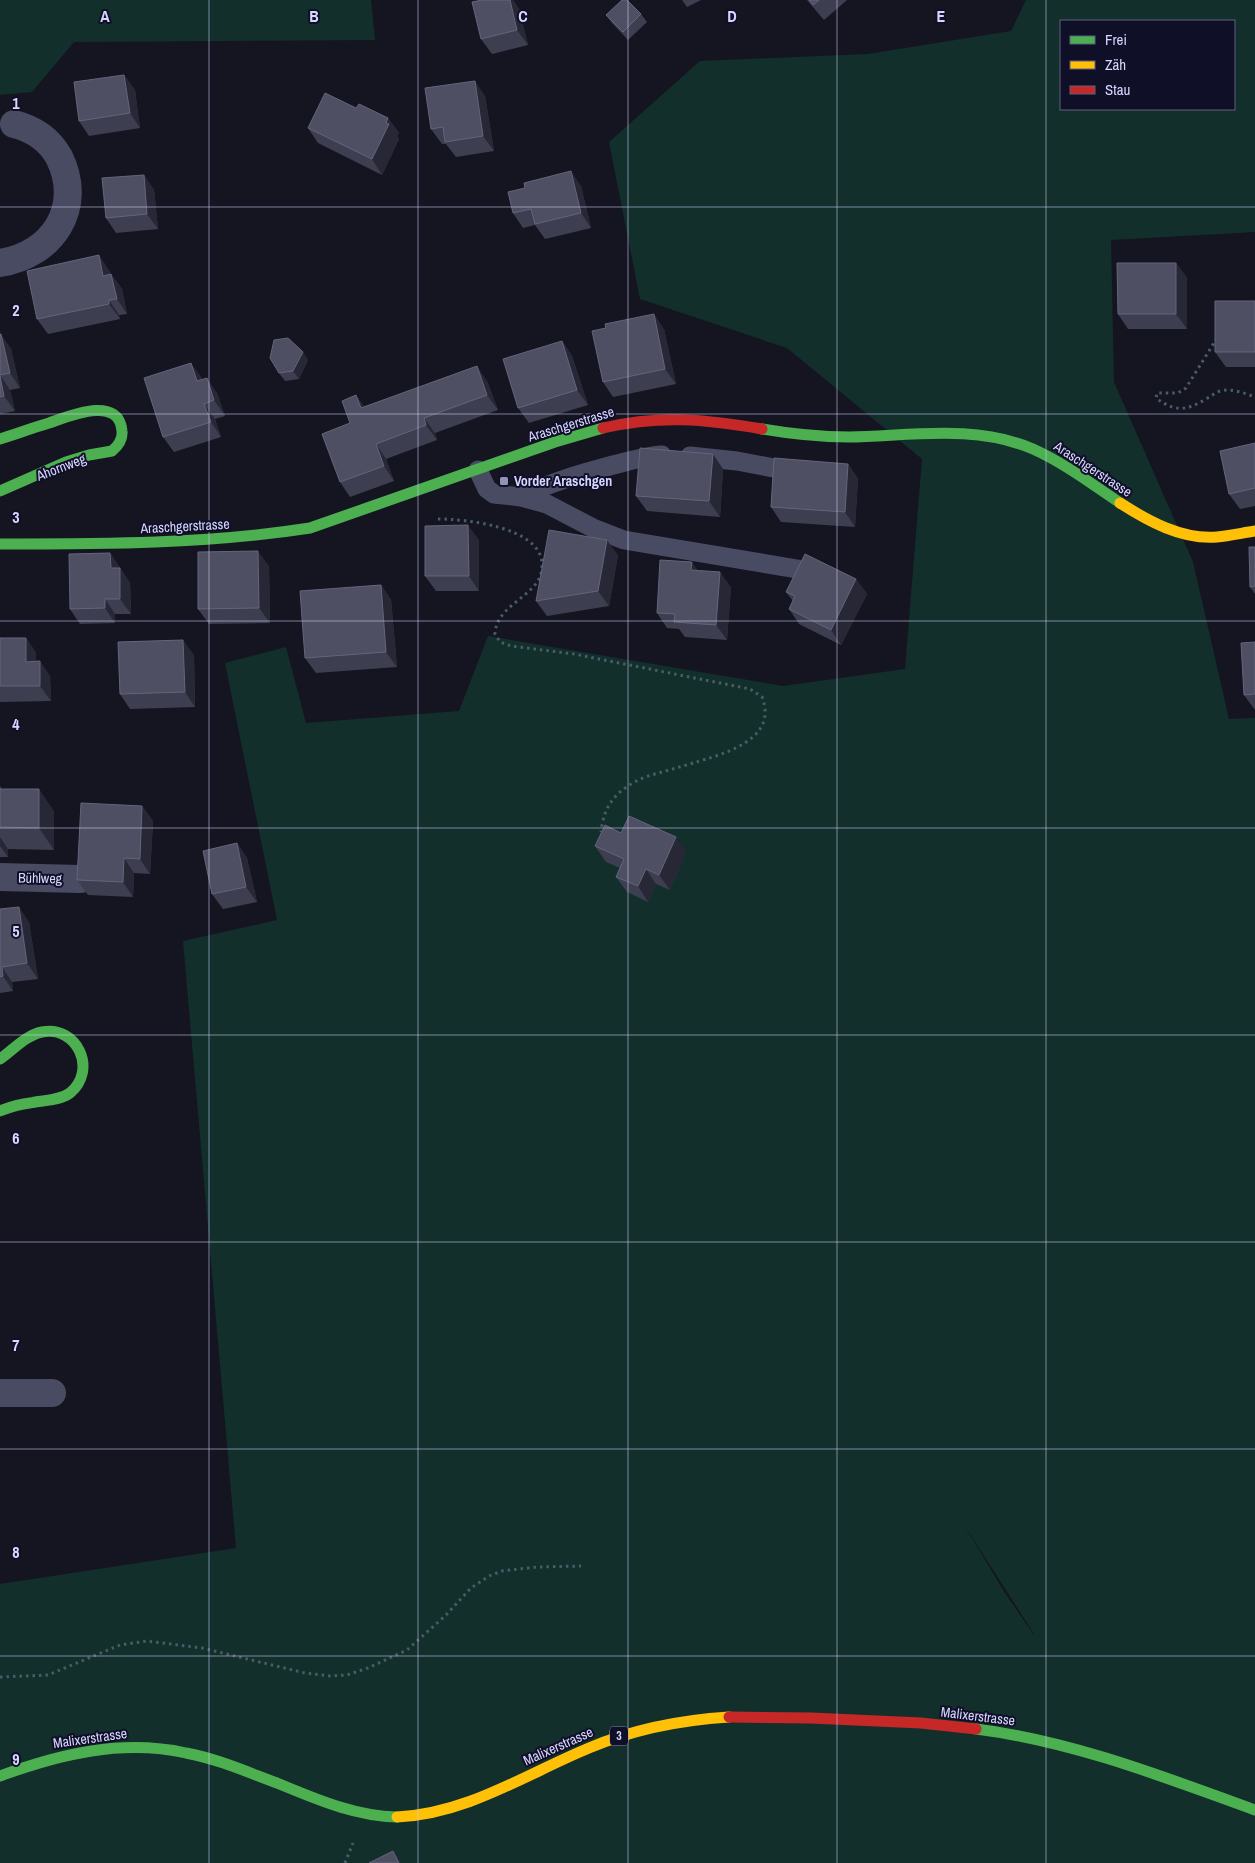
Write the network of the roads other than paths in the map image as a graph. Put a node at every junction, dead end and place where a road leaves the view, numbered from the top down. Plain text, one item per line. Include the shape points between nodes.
1 (14, 124) dead end
2 (0, 262) edge
3 (0, 439) edge
4 (478, 470) junction
5 (784, 470) edge
6 (0, 491) edge
7 (521, 497) junction
8 (1255, 531) edge
9 (0, 544) edge
10 (810, 571) edge
11 (0, 876) edge
12 (80, 879) edge
13 (0, 1059) edge
14 (0, 1111) edge
15 (0, 1393) edge
16 (52, 1393) dead end
17 (0, 1776) edge
18 (1255, 1810) edge

1 - 2 street via 40,134 55,150 66,174 68,202 63,218 39,248
3 - 6 street, Ahornweg via 85,411 98,410 117,417 123,436 112,451 80,458
4 - 7 lane via 490,492
4 - 8 street, Araschgerstrasse via 601,427 661,419 689,418 810,437 971,434 1030,447 1069,468 1134,514 1167,530 1203,538 1240,536
4 - 9 street, Araschgerstrasse via 310,528 266,536 161,543
5 - 7 lane via 723,459 659,455 558,480
7 - 10 lane via 547,504 624,540
11 - 12 street, Bühlweg
13 - 14 street via 35,1035 48,1031 68,1036 78,1045 84,1064 82,1078 69,1094
15 - 16 street
17 - 18 street, Malixerstrasse / 3 via 60,1756 142,1746 202,1756 347,1810 401,1817 443,1810 478,1798 600,1744 639,1731 688,1720 786,1716 942,1726 1043,1740

